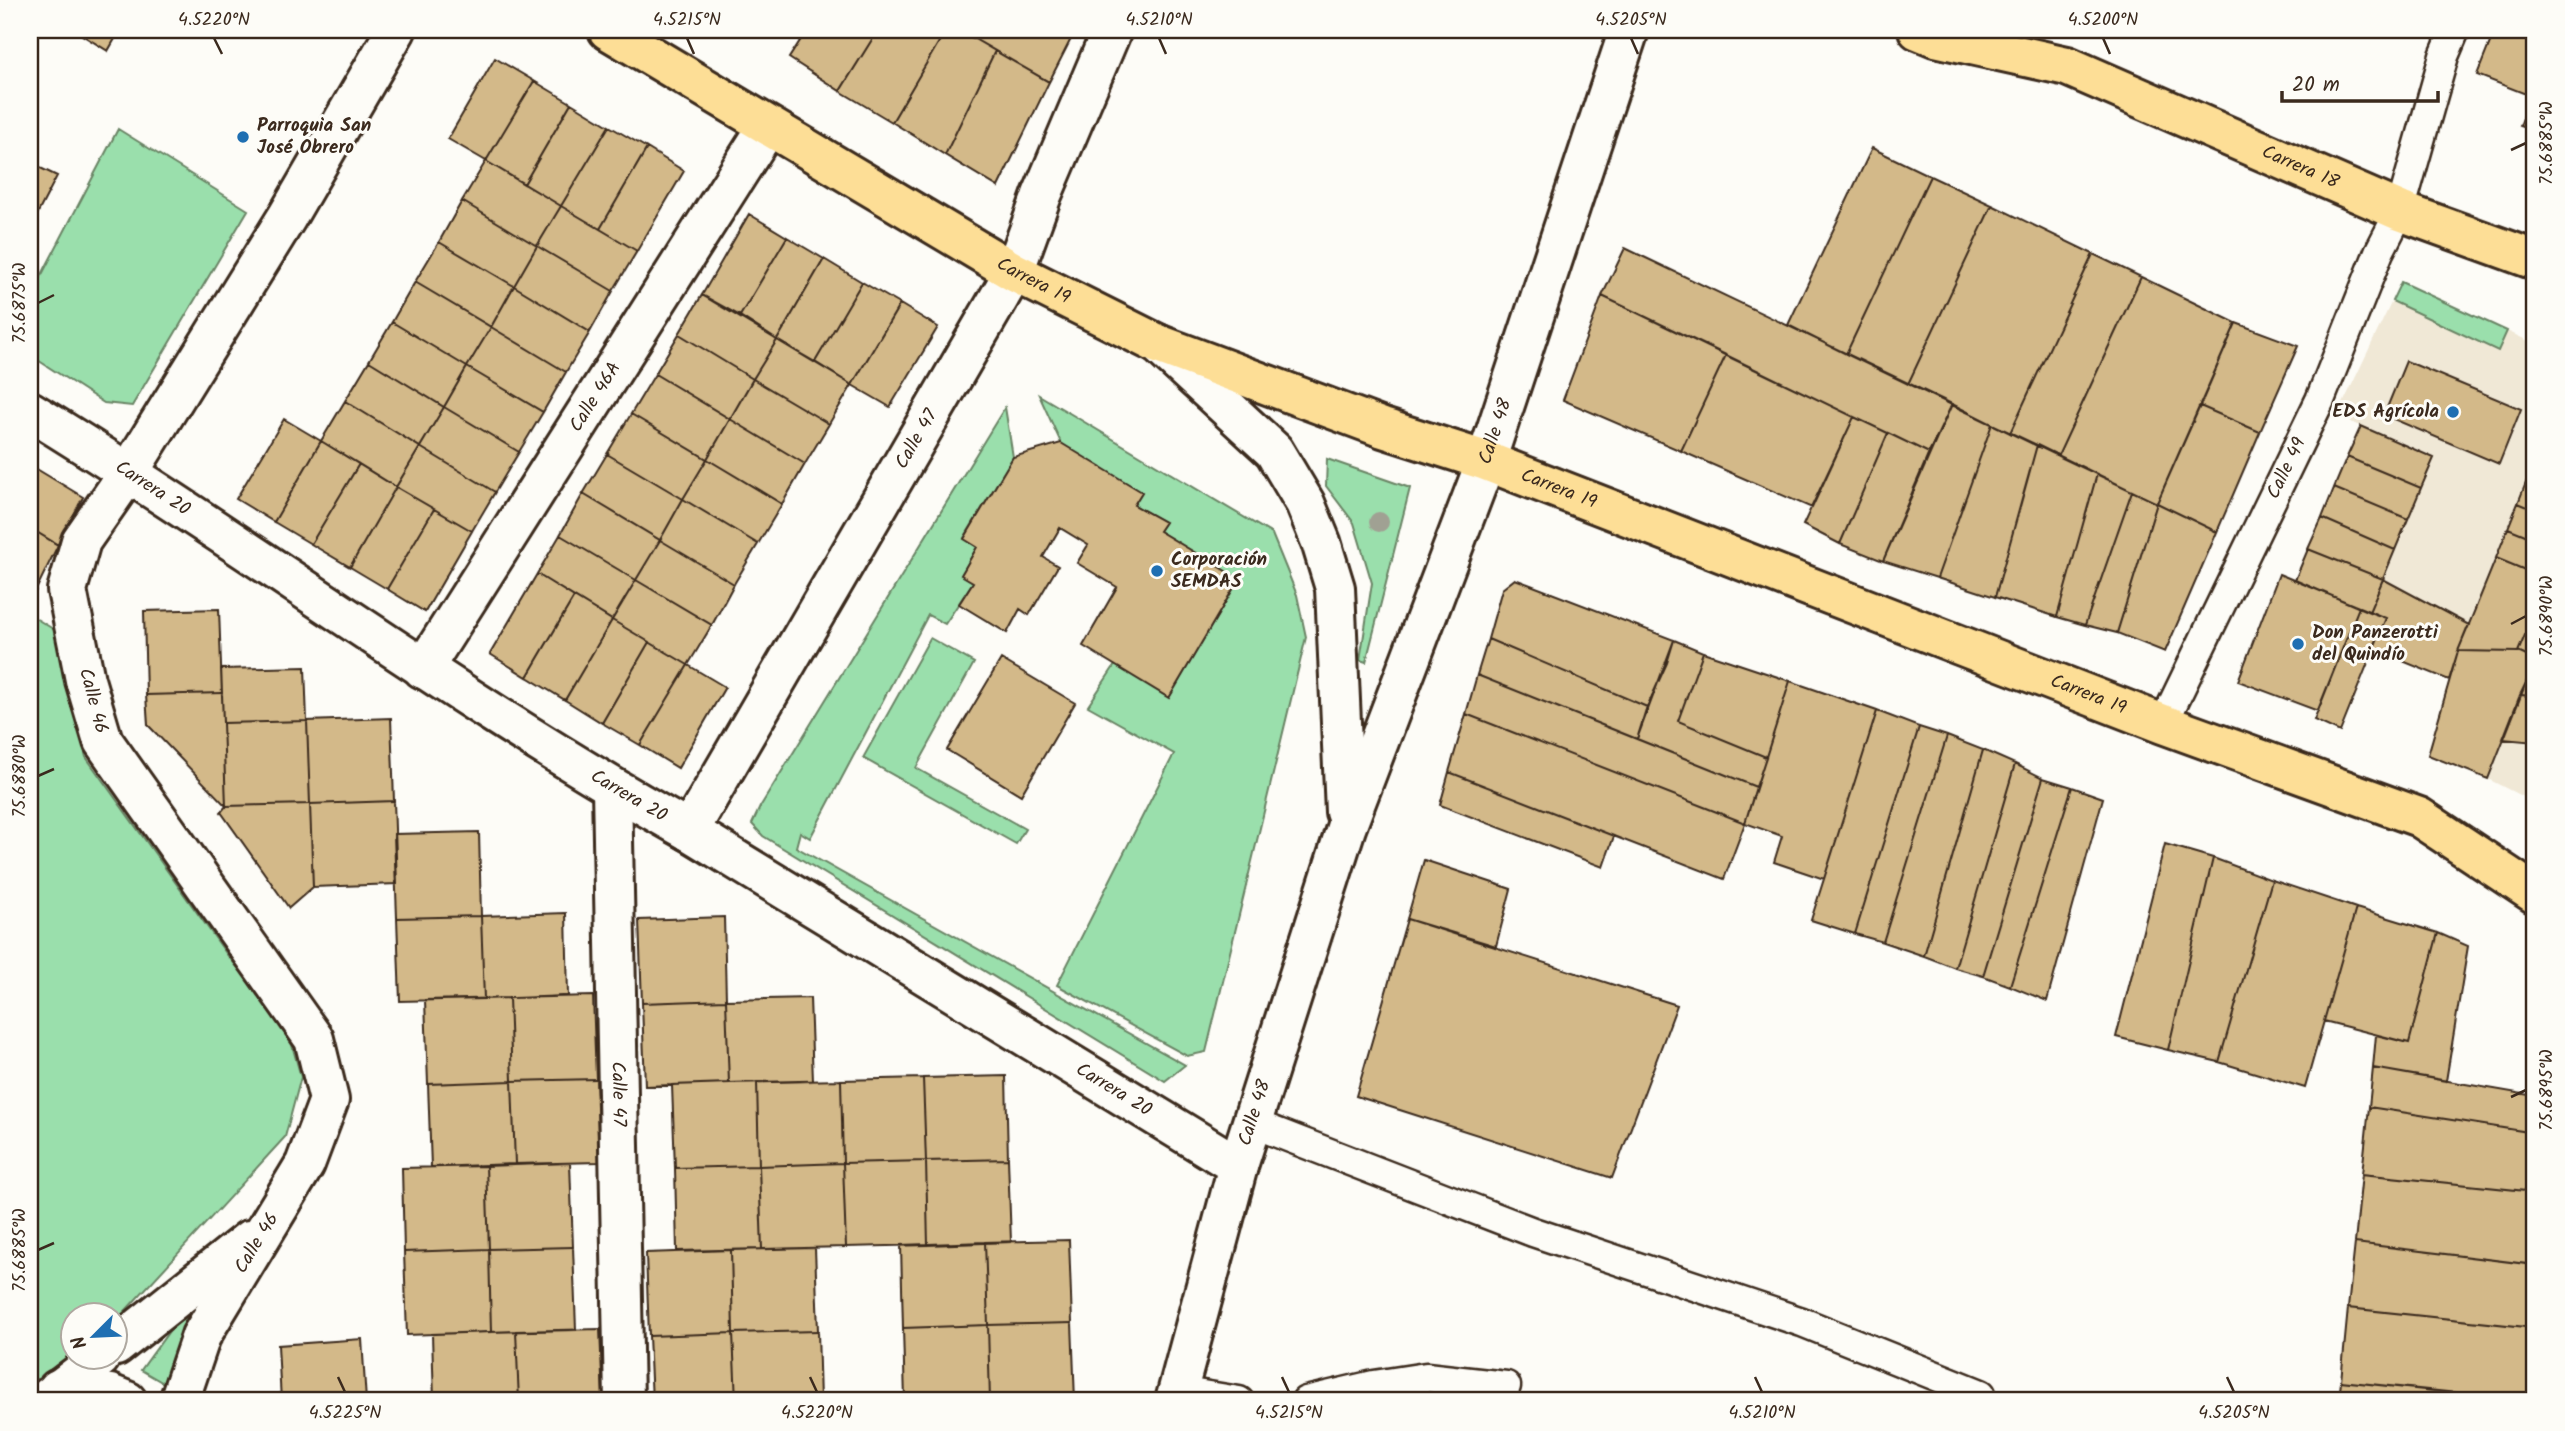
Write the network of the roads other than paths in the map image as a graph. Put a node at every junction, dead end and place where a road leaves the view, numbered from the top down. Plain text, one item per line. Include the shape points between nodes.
1 (396, 30) edge
2 (608, 30) edge
3 (1112, 30) edge
4 (1629, 30) edge
5 (1917, 30) edge
6 (2020, 30) edge
7 (2455, 30) edge
8 (2067, 66) junction
9 (768, 126) junction
10 (2400, 211) junction
11 (2535, 260) edge
12 (1014, 272) junction
13 (1158, 344) junction
14 (30, 411) edge
15 (1486, 461) junction
16 (129, 472) junction
17 (423, 669) junction
18 (2163, 723) junction
19 (612, 788) junction
20 (1346, 828) junction
21 (689, 831) junction
22 (2535, 894) edge
23 (1252, 1123) junction
24 (1238, 1166) junction
25 (270, 1223) junction
26 (130, 1335) edge
27 (81, 1372) edge
28 (1506, 1387) dead end
29 (1980, 1394) dead end
30 (51, 1395) edge
31 (1176, 1396) edge
32 (127, 1401) edge
33 (179, 1401) edge
34 (624, 1401) edge
35 (1238, 1401) edge
36 (1306, 1401) edge

1 - 16 street, Calle 46 via 288,217
2 - 9 main road, Carrera 19
3 - 12 street, Calle 47
4 - 15 street, Calle 48
5 - 8 main road, Carrera 18
6 - 8 main road, Carrera 18
7 - 10 lane, Calle 49
8 - 10 main road, Carrera 18
9 - 12 main road, Carrera 19
9 - 17 street, Calle 46A
10 - 11 main road, Carrera 18
10 - 18 lane, Calle 49 via 2320,400
12 - 13 main road, Carrera 19
12 - 21 street, Calle 47
13 - 15 main road, Carrera 19 via 1383,428
13 - 20 street, Calle 48 via 1274,451 1305,503 1321,542 1335,588
14 - 16 street, Carrera 20
15 - 18 main road, Carrera 19
15 - 20 street, Calle 48
16 - 17 street, Carrera 20
16 - 25 street, Calle 46 via 81,541 67,590 103,741 314,1039 329,1100 305,1164
17 - 19 street, Carrera 20
18 - 22 main road, Carrera 19 via 2420,817
19 - 21 street, Carrera 20
19 - 34 street, Calle 47
20 - 23 street, Calle 48
21 - 24 street, Carrera 20
23 - 24 street, Calle 48
23 - 29 lane via 1534,1232 1802,1322
24 - 31 street, Calle 48
25 - 26 street
25 - 33 street, Calle 46 via 201,1336
27 - 30 street
28 - 36 lane via 1426,1377
30 - 32 street via 110,1394
31 - 35 lane

